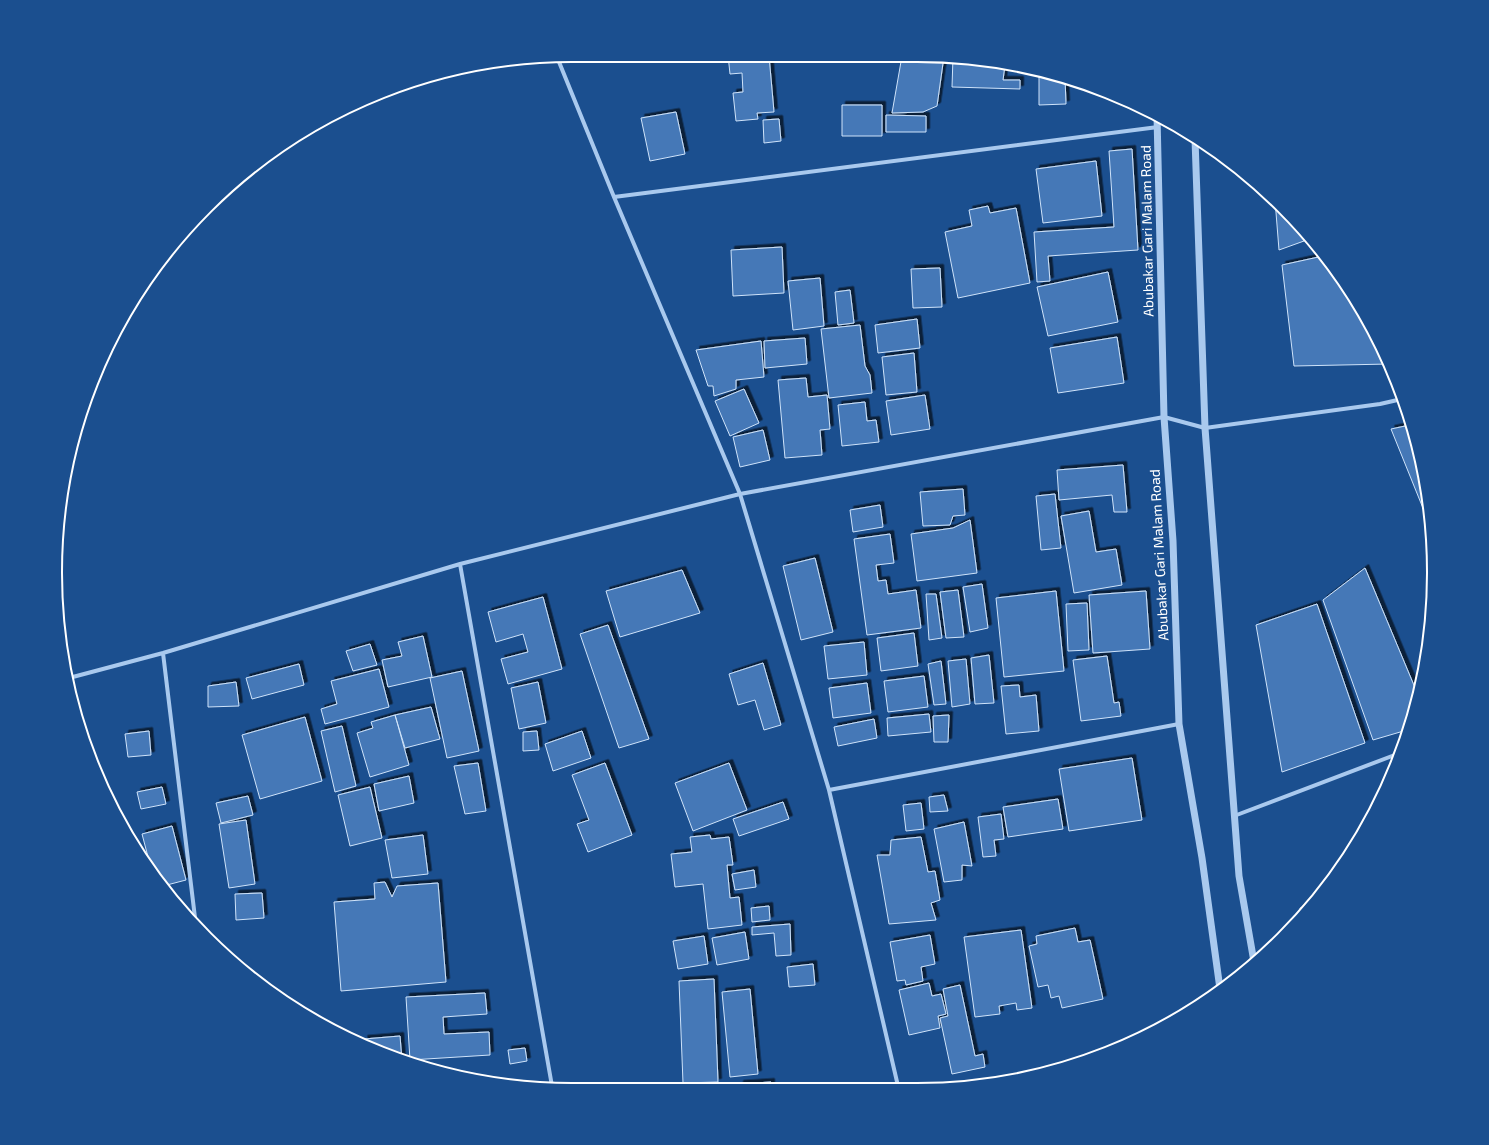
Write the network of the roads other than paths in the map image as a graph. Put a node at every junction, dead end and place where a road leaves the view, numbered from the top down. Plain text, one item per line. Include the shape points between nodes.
1 (559, 62) edge
2 (1158, 123) edge
3 (1158, 127) junction
4 (1195, 145) edge
5 (614, 197) junction
6 (1397, 400) edge
7 (1164, 417) junction
8 (1205, 428) junction
9 (740, 494) junction
10 (460, 564) junction
11 (163, 653) junction
12 (73, 677) edge
13 (1179, 724) junction
14 (1393, 756) edge
15 (829, 790) junction
16 (1234, 816) junction
17 (195, 915) edge
18 (1253, 956) edge
19 (1219, 983) edge
20 (551, 1082) edge
21 (897, 1083) edge

1 - 5 street
2 - 3 street, Abubakar Gari Malam Road
3 - 5 street
3 - 7 street, Abubakar Gari Malam Road
4 - 8 street
5 - 9 street
6 - 8 street
7 - 8 street
7 - 9 street
7 - 13 street, Abubakar Gari Malam Road
8 - 16 street
9 - 10 street
9 - 15 street
10 - 11 street
10 - 20 street
11 - 12 street
11 - 17 street
13 - 15 street
13 - 19 street, Abubakar Gari Malam Road via 1202,858
14 - 16 street
15 - 21 street
16 - 18 street via 1239,876

